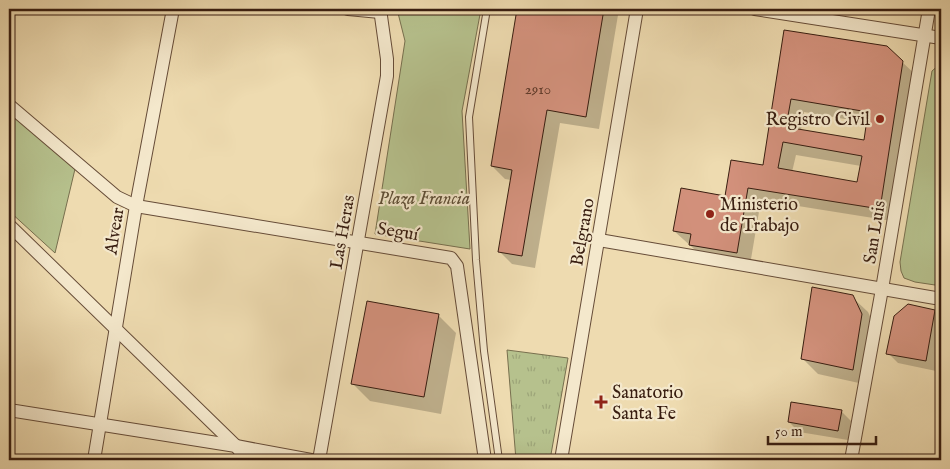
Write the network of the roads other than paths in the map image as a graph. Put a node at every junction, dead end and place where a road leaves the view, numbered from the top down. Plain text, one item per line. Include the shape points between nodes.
1 (173, 9) edge
2 (348, 9) edge
3 (487, 9) edge
4 (637, 9) edge
5 (755, 9) edge
6 (929, 9) edge
7 (380, 11) edge
8 (924, 35) junction
9 (941, 38) edge
10 (9, 106) edge
11 (136, 206) junction
12 (9, 225) edge
13 (599, 240) junction
14 (358, 243) junction
15 (882, 289) junction
16 (941, 299) edge
17 (116, 330) junction
18 (9, 410) edge
19 (100, 424) junction
20 (236, 446) junction
21 (94, 460) edge
22 (247, 460) edge
23 (311, 460) edge
24 (319, 460) edge
25 (485, 460) edge
26 (499, 460) edge
27 (562, 460) edge
28 (851, 460) edge

1 - 11 street, Alvear
2 - 7 street
3 - 26 lane via 469,117 482,333
4 - 13 street, Belgrano
5 - 8 street
6 - 8 street, San Luis
7 - 14 street, Las Heras via 387,76
8 - 9 street
8 - 15 street, San Luis
10 - 11 street, Seguí via 117,197
11 - 14 street, Seguí
11 - 17 street, Alvear
12 - 17 street
13 - 15 street
13 - 27 street, Belgrano
14 - 24 street, Las Heras
14 - 25 street, Seguí via 451,258 457,266
15 - 16 street
15 - 28 street, San Luis
17 - 19 street, Alvear
17 - 20 street
18 - 19 street
19 - 20 street
19 - 21 street, Alvear
20 - 22 street
20 - 23 street

